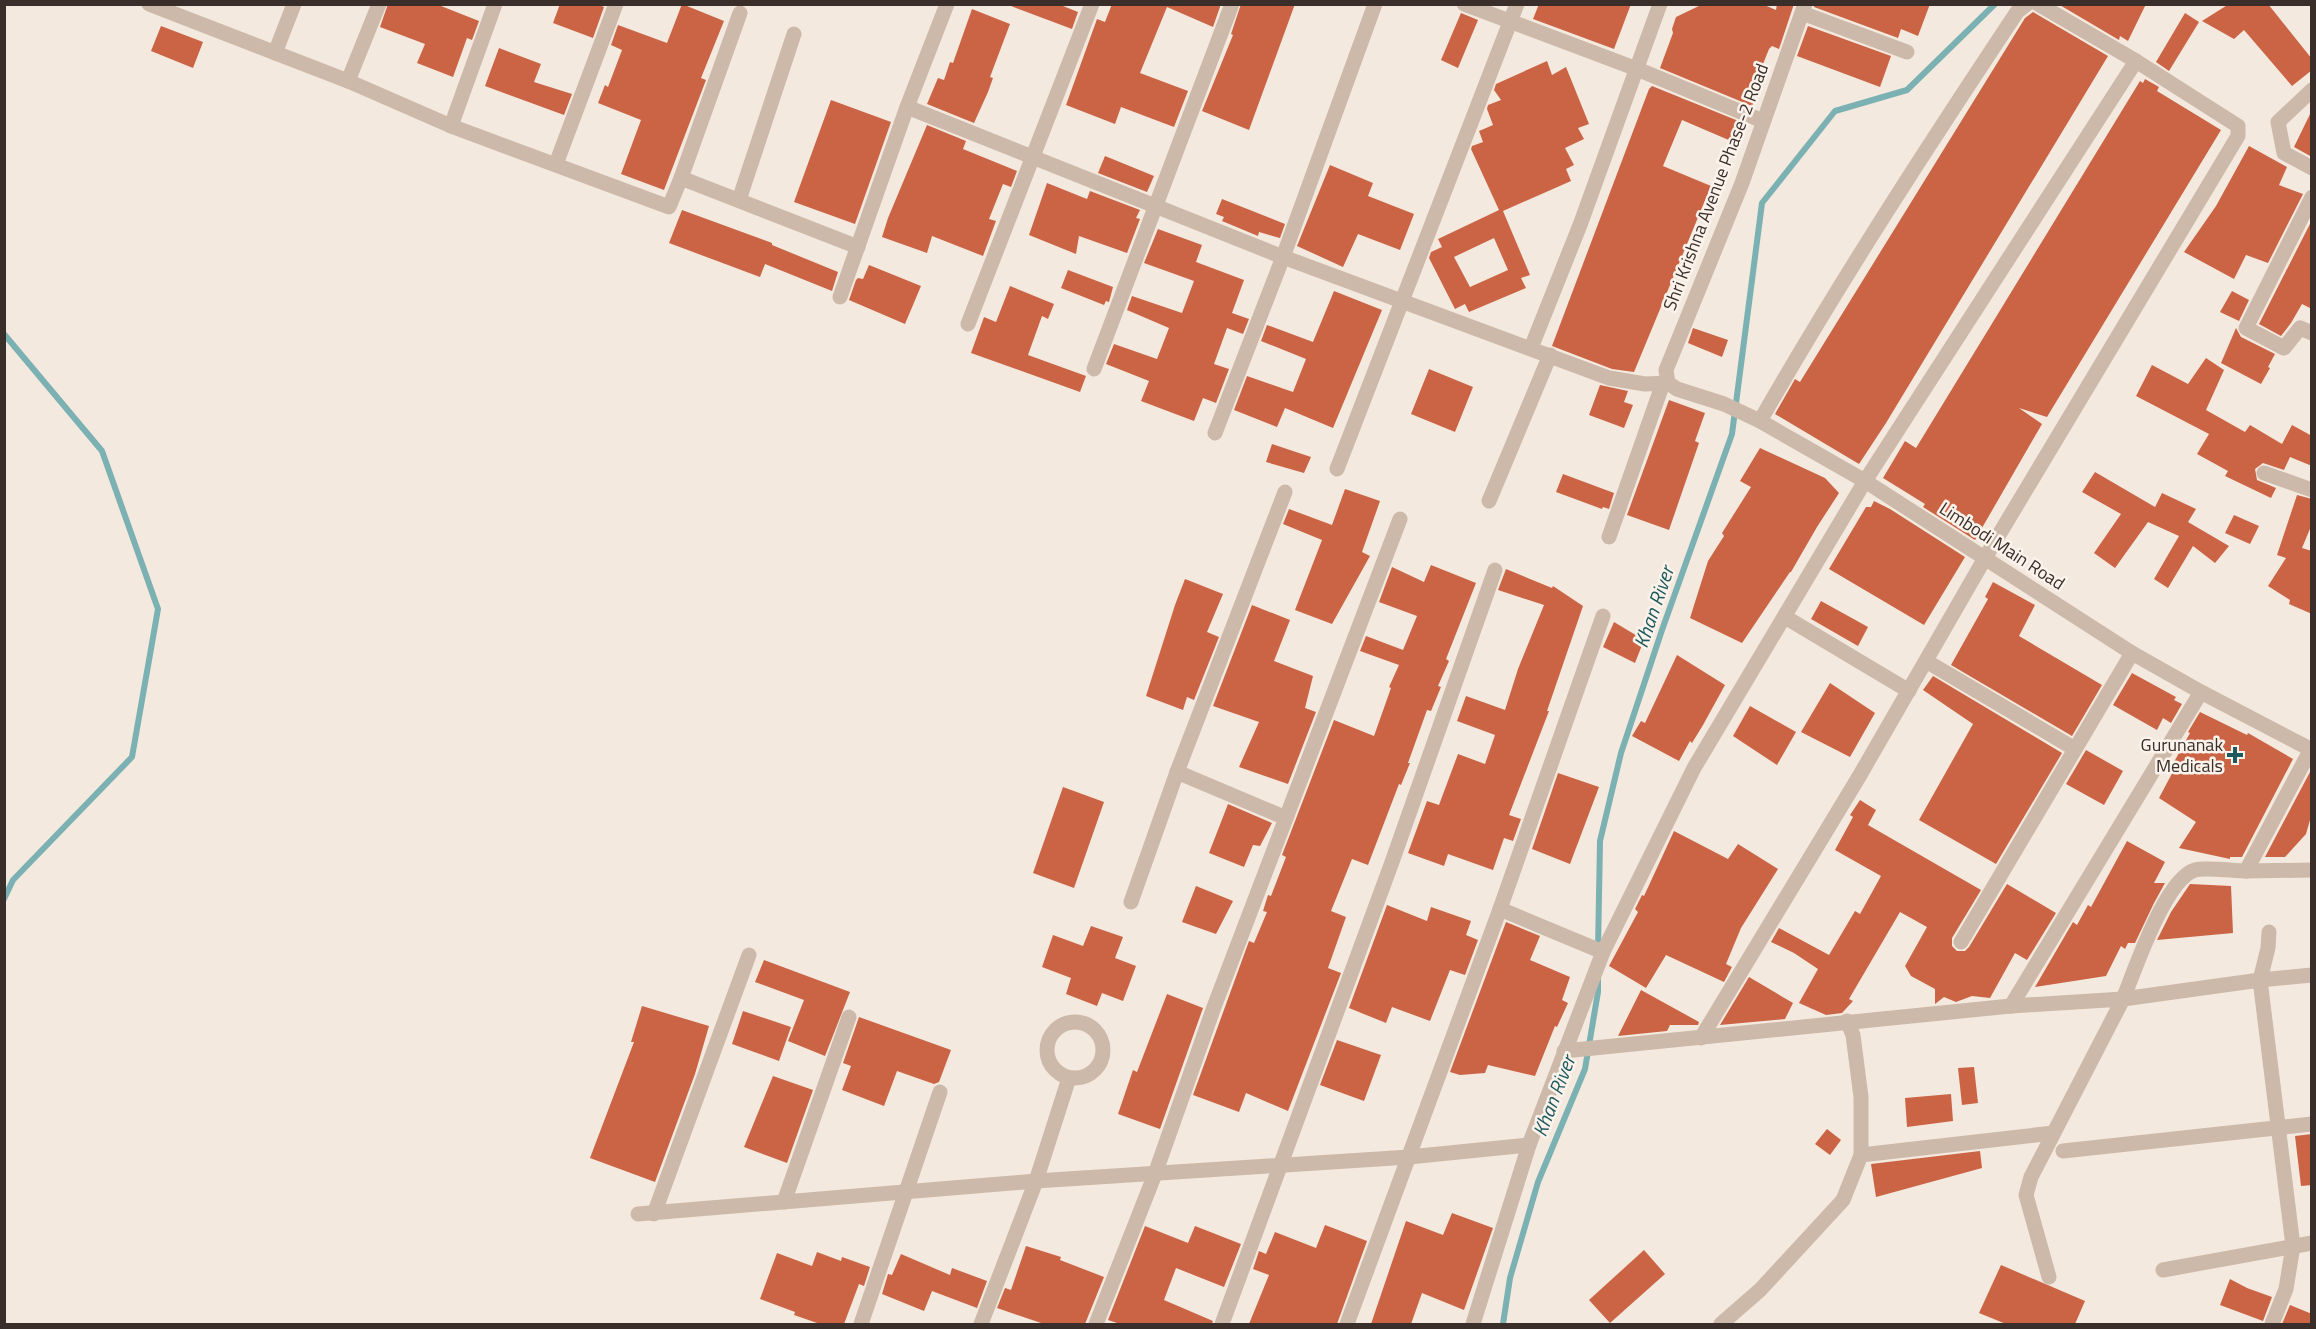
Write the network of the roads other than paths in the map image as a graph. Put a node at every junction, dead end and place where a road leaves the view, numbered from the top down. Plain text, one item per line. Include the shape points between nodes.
1 (149, 4) edge
2 (294, 4) edge
3 (379, 4) edge
4 (495, 4) edge
5 (616, 4) edge
6 (947, 4) edge
7 (1092, 4) edge
8 (1232, 4) edge
9 (1375, 4) edge
10 (1464, 4) edge
11 (1517, 4) edge
12 (1660, 4) edge
13 (2027, 4) edge
14 (2038, 4) edge
15 (1803, 9) edge
16 (740, 14) dead end
17 (1510, 22) junction
18 (794, 34) dead end
19 (1907, 52) dead end
20 (275, 53) junction
21 (2136, 61) junction
22 (1637, 69) junction
23 (348, 81) junction
24 (2312, 90) edge
25 (906, 107) junction
26 (1764, 121) junction
27 (451, 126) junction
28 (1033, 157) junction
29 (556, 164) junction
30 (2312, 168) edge
31 (681, 178) junction
32 (2312, 197) edge
33 (739, 200) junction
34 (1155, 206) junction
35 (858, 247) junction
36 (1283, 257) junction
37 (840, 297) dead end
38 (1402, 300) junction
39 (968, 324) dead end
40 (2312, 333) edge
41 (1532, 348) junction
42 (1550, 355) junction
43 (1094, 369) dead end
44 (1665, 383) junction
45 (1757, 420) junction
46 (1215, 433) dead end
47 (1337, 469) dead end
48 (2264, 473) dead end
49 (1865, 481) junction
50 (2312, 490) edge
51 (1285, 492) dead end
52 (1489, 501) dead end
53 (1400, 519) dead end
54 (1609, 537) dead end
55 (1985, 558) junction
56 (1495, 570) dead end
57 (1603, 616) dead end
58 (1785, 617) junction
59 (2132, 653) junction
60 (1926, 661) junction
61 (1909, 691) junction
62 (2201, 692) junction
63 (2075, 749) junction
64 (2311, 749) edge
65 (1177, 772) junction
66 (1286, 818) junction
67 (2311, 869) edge
68 (2246, 871) junction
69 (1131, 902) dead end
70 (1500, 909) junction
71 (2269, 932) dead end
72 (1961, 942) dead end
73 (1603, 952) junction
74 (749, 955) dead end
75 (2312, 975) edge
76 (2260, 980) junction
77 (2123, 999) junction
78 (2011, 1006) junction
79 (849, 1017) dead end
80 (1847, 1021) junction
81 (1701, 1038) junction
82 (1564, 1051) junction
83 (1069, 1078) dead end
84 (940, 1092) dead end
85 (2312, 1124) edge
86 (2278, 1127) junction
87 (2053, 1132) junction
88 (1529, 1145) junction
89 (2062, 1151) dead end
90 (1861, 1155) junction
91 (1409, 1156) junction
92 (1280, 1164) junction
93 (1155, 1174) junction
94 (1036, 1181) junction
95 (906, 1192) junction
96 (784, 1202) junction
97 (638, 1214) dead end
98 (654, 1214) junction
99 (2312, 1243) edge
100 (2293, 1246) junction
101 (2163, 1270) dead end
102 (2049, 1277) dead end
103 (861, 1324) edge
104 (981, 1324) edge
105 (1096, 1324) edge
106 (1222, 1324) edge
107 (1347, 1324) edge
108 (1473, 1324) edge
109 (1721, 1324) edge
110 (2272, 1324) edge

1 - 20 street
2 - 20 street
3 - 23 street
4 - 27 street
5 - 29 street
6 - 25 street
7 - 28 street
8 - 34 street
9 - 36 street
10 - 17 street
11 - 17 street
12 - 22 street
13 - 45 street via 2017,12 1940,129
14 - 21 street
15 - 19 street
15 - 26 street, Shri Krishna Avenue Phase-2 Road
16 - 31 street
17 - 22 street
17 - 38 street
18 - 33 street
20 - 23 street
21 - 49 street
21 - 55 street via 2238,126 2238,136
22 - 26 street
22 - 41 street
23 - 27 street
24 - 30 street via 2278,122 2284,153
25 - 28 street
25 - 35 street
26 - 44 street, Shri Krishna Avenue Phase-2 Road via 1666,370
27 - 29 street
28 - 34 street
28 - 39 street
29 - 31 street via 669,207
31 - 33 street
32 - 40 street via 2246,328 2284,348 2300,328
33 - 35 street
34 - 36 street
34 - 43 street
35 - 37 street
36 - 38 street
36 - 46 street
38 - 41 street
38 - 47 street
41 - 42 street
42 - 44 street via 1609,378
42 - 52 street
44 - 45 street, Limbodi Main Road
44 - 54 street, Shri Krishna Avenue Phase-2 Road
45 - 49 street, Limbodi Main Road
48 - 50 street
49 - 55 street, Limbodi Main Road
49 - 58 street
51 - 65 street
53 - 66 street
55 - 59 street, Limbodi Main Road
55 - 60 street
56 - 92 street
57 - 70 street
58 - 61 street
58 - 73 street via 1694,768
59 - 62 street, Limbodi Main Road
59 - 63 street
60 - 61 street
60 - 63 street
61 - 81 street
62 - 64 street, Limbodi Main Road
62 - 78 street
63 - 72 street
64 - 68 street
65 - 66 street
65 - 69 street
66 - 93 street
67 - 68 street
68 - 77 street via 2195,870 2178,880 2166,897
70 - 73 street
70 - 91 street
71 - 76 street
73 - 82 street
74 - 98 street
75 - 76 street
76 - 77 street
76 - 86 street
77 - 78 street
77 - 87 street
78 - 80 street
79 - 96 street
80 - 81 street
80 - 90 street via 1862,1097
81 - 82 street
82 - 88 street
83 - 94 street
84 - 95 street
85 - 86 street
86 - 89 street
86 - 100 street
87 - 90 street
87 - 102 street via 2026,1195
88 - 91 street
88 - 108 street
90 - 109 street via 1843,1200 1760,1290
91 - 92 street
91 - 107 street
92 - 93 street
92 - 106 street
93 - 94 street
93 - 105 street
94 - 95 street
94 - 104 street
95 - 96 street
95 - 103 street
96 - 98 street
97 - 98 street
99 - 100 street
100 - 101 street
100 - 110 street via 2286,1289

